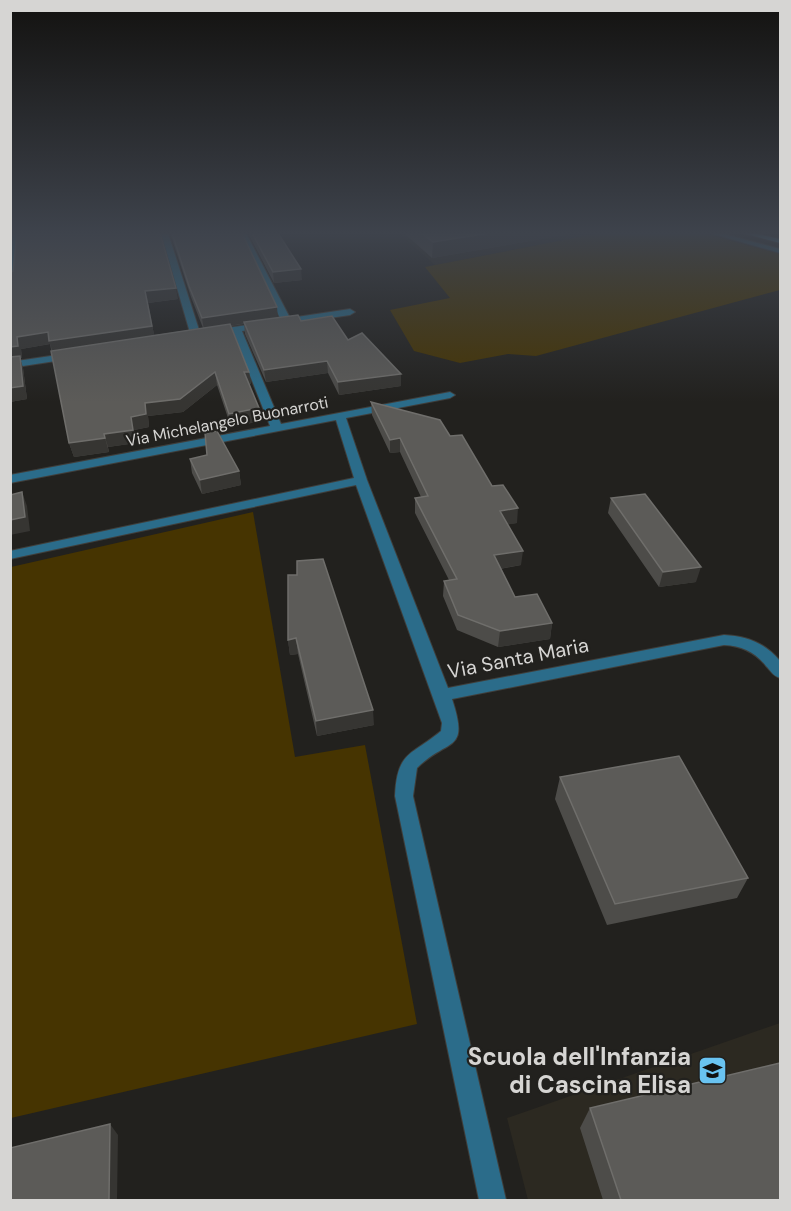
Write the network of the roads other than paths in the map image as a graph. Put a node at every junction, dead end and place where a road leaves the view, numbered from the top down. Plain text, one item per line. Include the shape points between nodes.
1 (182, 290) edge
2 (271, 290) edge
3 (350, 312) dead end
4 (287, 322) junction
5 (237, 330) junction
6 (196, 336) junction
7 (184, 338) edge
8 (80, 354) edge
9 (10, 365) edge
10 (450, 395) dead end
11 (340, 416) junction
12 (277, 428) junction
13 (10, 479) edge
14 (362, 480) junction
15 (10, 555) edge
16 (780, 672) edge
17 (442, 695) junction
18 (493, 1200) edge

1 - 6 street
2 - 4 street
3 - 4 street
4 - 5 street
5 - 6 street
5 - 12 street
6 - 7 street
8 - 9 street
10 - 11 street, Via Michelangelo Buonarroti
11 - 12 street, Via Michelangelo Buonarroti
11 - 14 street, Via Santa Maria
12 - 13 street, Via Michelangelo Buonarroti
14 - 15 street
14 - 17 street, Via Santa Maria
16 - 17 street, Via Santa Maria via 752,644 724,640
17 - 18 street via 451,723 450,734 408,764 404,796

